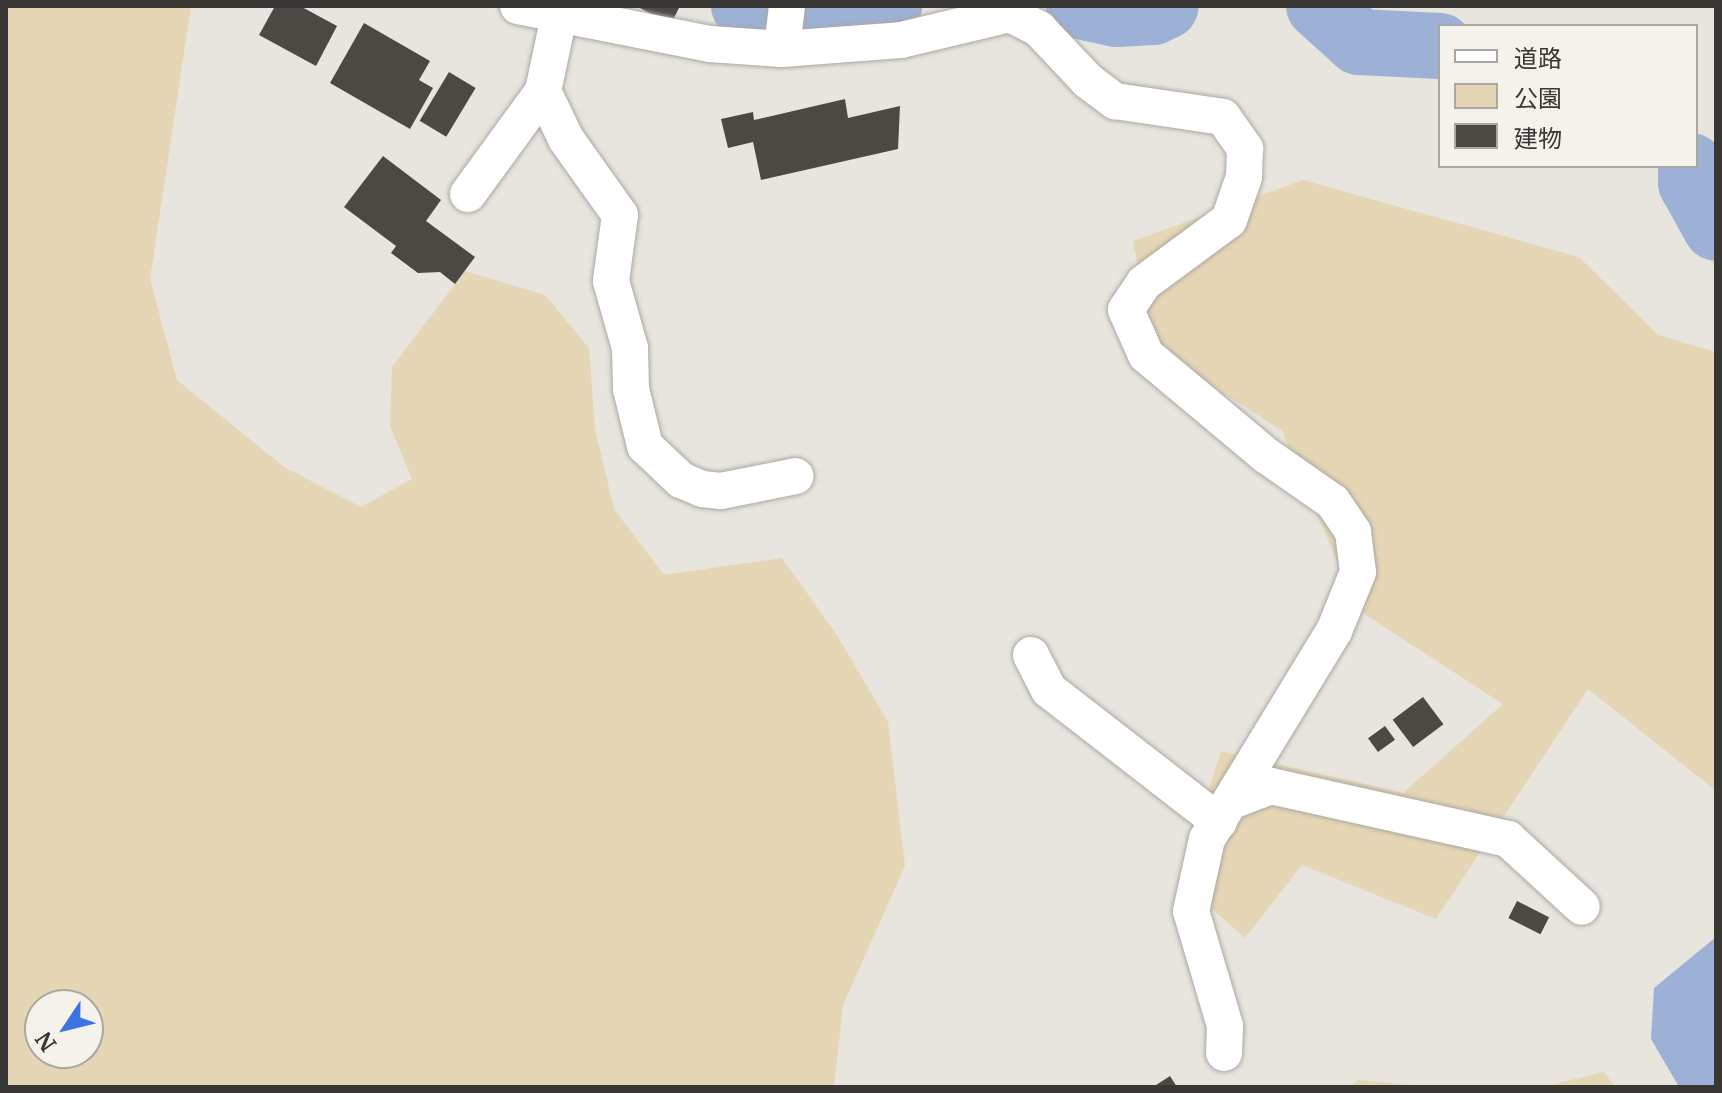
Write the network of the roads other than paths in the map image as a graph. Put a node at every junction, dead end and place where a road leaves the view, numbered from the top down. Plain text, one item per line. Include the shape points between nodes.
1 (518, 6) edge
2 (787, 6) edge
3 (559, 16) junction
4 (782, 49) junction
5 (543, 91) junction
6 (468, 194) dead end
7 (796, 476) dead end
8 (1031, 655) dead end
9 (1225, 811) junction
10 (1582, 907) dead end
11 (1224, 1053) dead end

1 - 3 street
2 - 4 street
3 - 4 street via 710,44
3 - 5 street
4 - 9 street via 901,40 1010,14 1039,29 1088,81 1115,101 1223,117 1245,149 1244,177 1229,220 1144,283 1126,310 1146,355 1267,456 1333,502 1353,532 1358,572 1334,631
5 - 6 street
5 - 7 street via 566,139 620,215 611,281 630,348 631,389 645,446 681,480 702,489 721,491
8 - 9 street via 1049,690
9 - 10 street via 1271,786 1339,797 1508,839
9 - 11 street via 1207,839 1191,911 1225,1026

